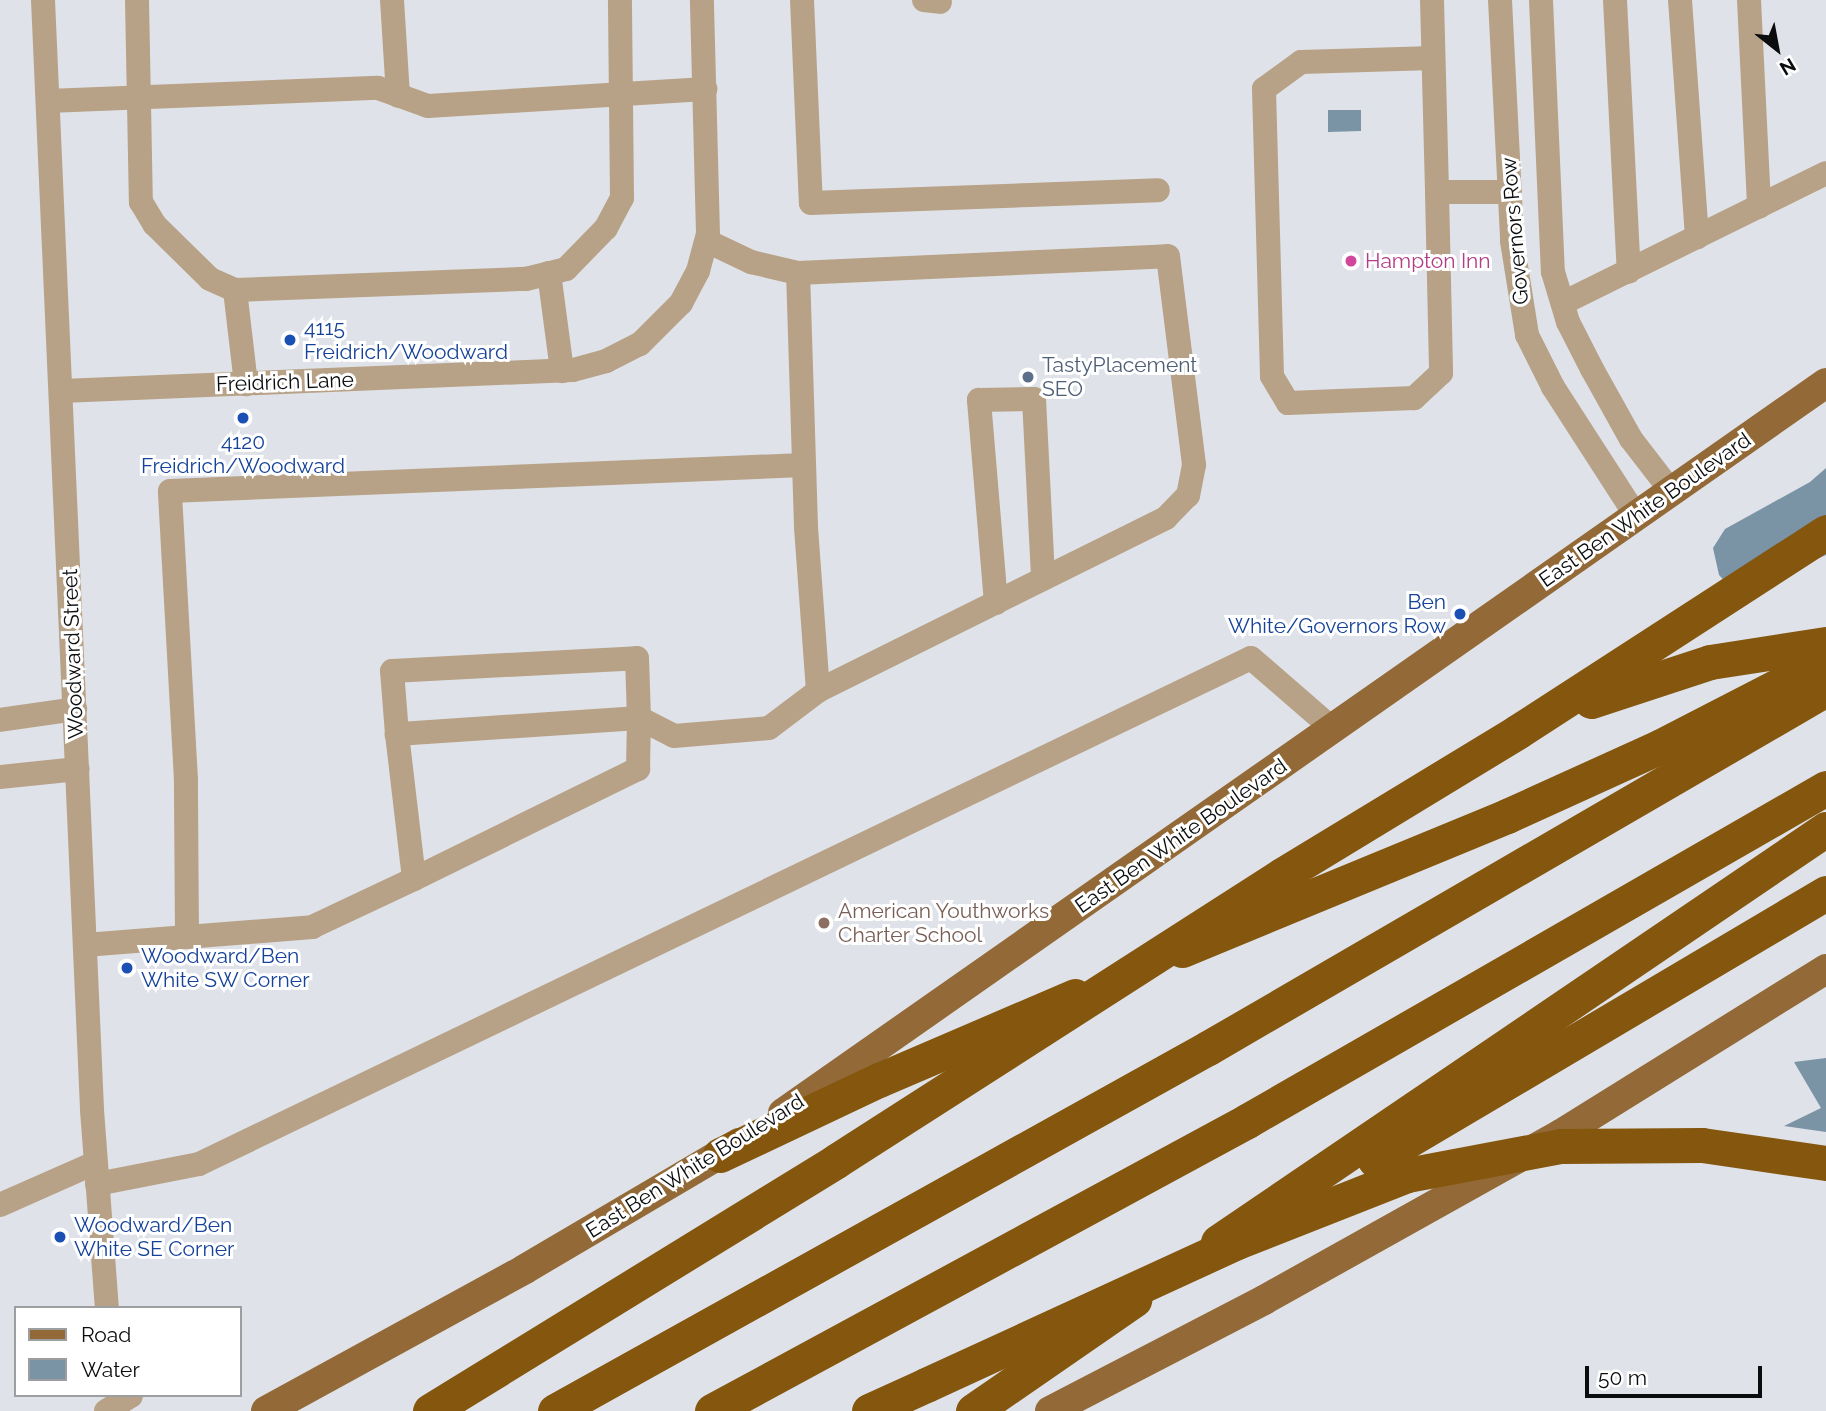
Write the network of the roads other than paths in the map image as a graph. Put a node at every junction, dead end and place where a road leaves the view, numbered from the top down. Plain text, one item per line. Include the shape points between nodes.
1 (43, 0) edge
2 (137, 0) edge
3 (392, 0) edge
4 (620, 0) edge
5 (702, 0) edge
6 (802, 0) edge
7 (1432, 0) edge
8 (1500, 0) edge
9 (1541, 0) edge
10 (1615, 0) edge
11 (1680, 0) edge
12 (1749, 0) edge
13 (1433, 58) junction
14 (705, 89) junction
15 (622, 94) junction
16 (398, 96) junction
17 (140, 97) junction
18 (47, 101) junction
19 (1826, 173) edge
20 (1158, 190) dead end
21 (1437, 192) junction
22 (1510, 192) junction
23 (1759, 207) junction
24 (1697, 237) junction
25 (707, 241) junction
26 (1629, 272) junction
27 (549, 273) junction
28 (798, 273) junction
29 (235, 290) junction
30 (1563, 303) junction
31 (562, 371) junction
32 (1826, 383) edge
33 (246, 384) junction
34 (62, 391) junction
35 (803, 465) junction
36 (1671, 491) junction
37 (1636, 516) junction
38 (1826, 532) edge
39 (1043, 579) junction
40 (996, 603) junction
41 (1826, 645) edge
42 (1826, 661) edge
43 (1826, 689) edge
44 (818, 691) junction
45 (75, 709) junction
46 (639, 718) junction
47 (0, 720) edge
48 (1333, 729) junction
49 (1517, 732) junction
50 (397, 734) junction
51 (78, 769) junction
52 (0, 777) edge
53 (1826, 788) edge
54 (1826, 829) edge
55 (414, 878) junction
56 (1826, 893) edge
57 (187, 937) junction
58 (85, 945) junction
59 (1826, 969) edge
60 (720, 1155) junction
61 (1826, 1163) edge
62 (96, 1173) junction
63 (0, 1205) edge
64 (1237, 1242) junction
65 (107, 1306) edge
66 (133, 1401) edge
67 (106, 1411) edge
68 (265, 1411) edge
69 (430, 1411) edge
70 (555, 1411) edge
71 (712, 1411) edge
72 (869, 1411) edge
73 (973, 1411) edge
74 (1050, 1411) edge

1 - 18 street, Woodward Street
2 - 17 street
3 - 16 street
4 - 15 street
5 - 14 street, Freidrich Lane
6 - 20 street via 811,203
7 - 13 street
8 - 22 street, Governors Row
9 - 30 street, Governors Row via 1553,272
10 - 26 street
11 - 24 street
12 - 23 street
13 - 21 street
13 - 21 street via 1301,62 1264,89 1272,376 1288,403 1414,398 1441,373
14 - 15 street
14 - 25 street, Freidrich Lane
15 - 16 street via 428,106
15 - 27 street via 622,198 606,228 566,270
16 - 17 street via 378,88
17 - 18 street
17 - 29 street via 141,202 154,225 210,279
18 - 34 street, Woodward Street
19 - 23 street
21 - 22 street
22 - 37 street, Governors Row via 1517,294 1527,335 1553,387
23 - 24 street
24 - 26 street
25 - 28 street via 751,262
25 - 31 street, Freidrich Lane via 691,287 655,331 606,361
26 - 30 street
27 - 29 street via 526,279
27 - 31 street
28 - 35 street
28 - 39 street via 1168,256 1194,465 1188,495 1166,517
29 - 33 street
30 - 36 street, Governors Row via 1631,439
31 - 33 street, Freidrich Lane
32 - 36 main road, East Ben White Boulevard
33 - 34 street, Freidrich Lane
34 - 45 street, Woodward Street
35 - 44 street
35 - 57 street via 170,491 186,780
36 - 37 main road, East Ben White Boulevard
37 - 48 main road, East Ben White Boulevard
38 - 49 highway
39 - 40 street
39 - 40 street via 1034,399 979,400
40 - 44 street
41 - 49 highway via 1685,669 1623,687
42 - 60 highway via 1661,746 1507,816 948,1050
43 - 70 highway via 1208,1048
44 - 46 street via 769,728 674,736
45 - 47 street
45 - 51 street, Woodward Street
46 - 50 street
46 - 50 street via 637,657 392,671
46 - 55 street via 638,769
48 - 60 main road, East Ben White Boulevard
48 - 62 street via 1251,658 199,1164
49 - 69 highway, bridge
50 - 55 street
51 - 52 street
51 - 58 street, Woodward Street
53 - 71 highway via 1247,1121
54 - 73 highway
55 - 57 street via 312,927
56 - 64 highway, bridge
57 - 58 street
58 - 62 street, Woodward Street
59 - 74 main road via 1561,1134 1264,1300
60 - 68 main road, East Ben White Boulevard
61 - 64 highway, bridge via 1702,1145 1561,1146 1407,1175
62 - 63 street
62 - 65 street, Woodward Street
64 - 72 highway, bridge
66 - 67 street

